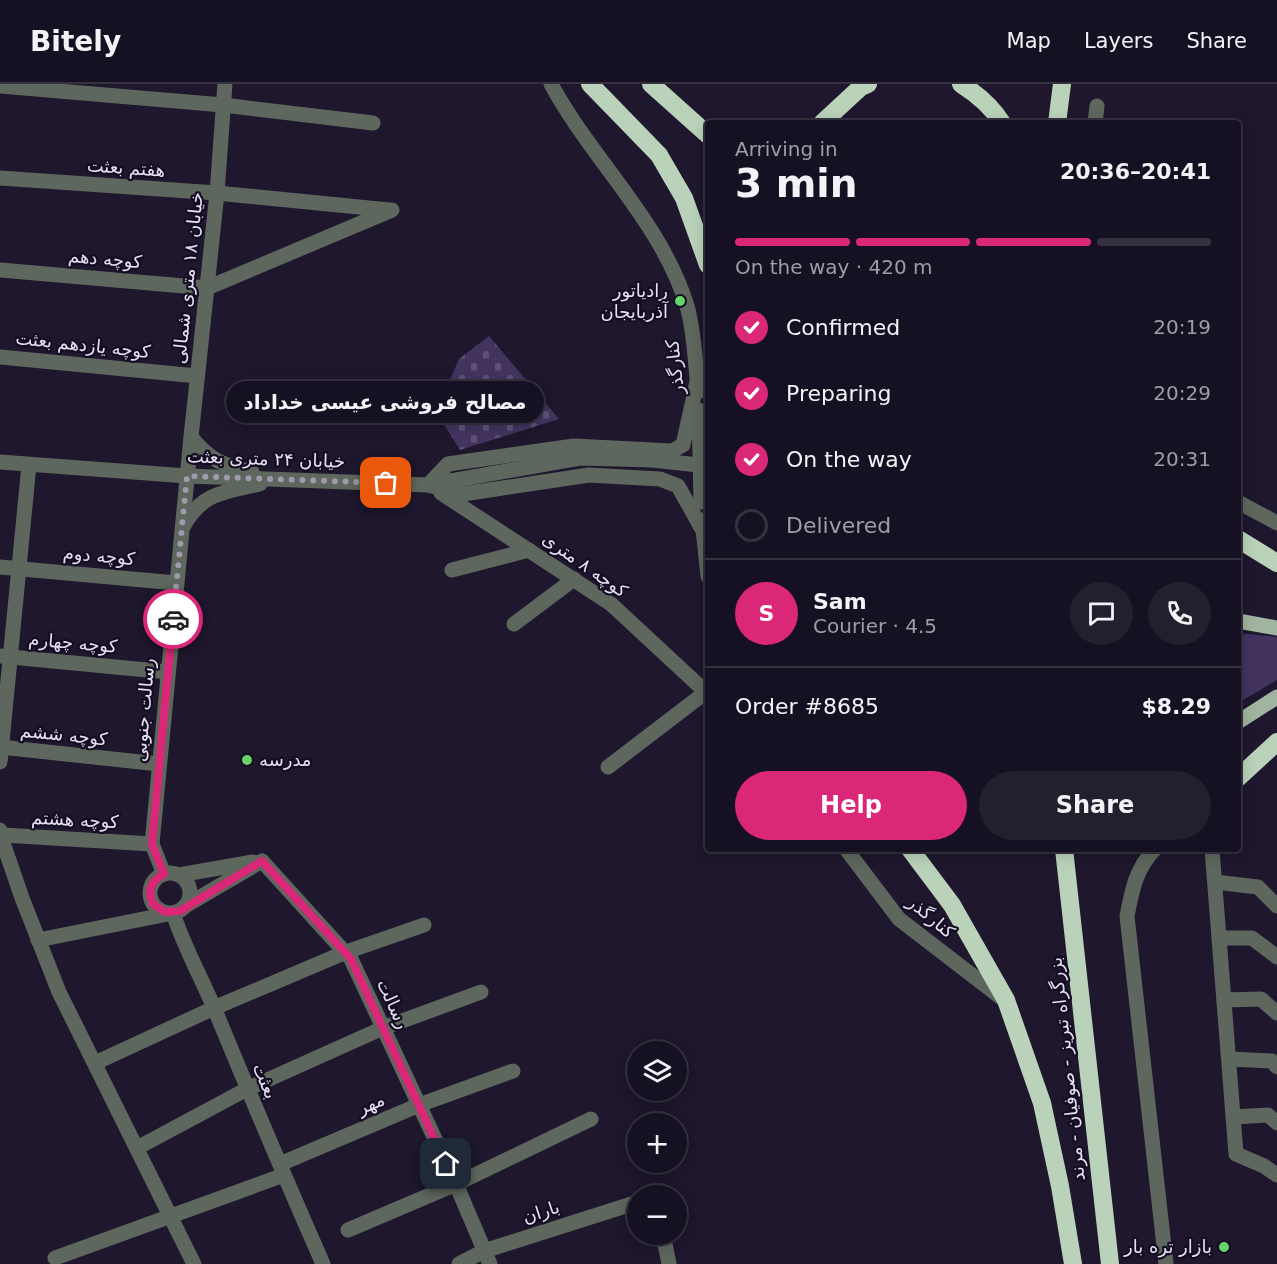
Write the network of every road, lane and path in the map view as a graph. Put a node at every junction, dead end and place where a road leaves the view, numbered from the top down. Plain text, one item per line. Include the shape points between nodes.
1 (225, 84) edge
2 (551, 84) edge
3 (590, 84) edge
4 (651, 84) edge
5 (848, 84) edge
6 (868, 84) edge
7 (961, 84) edge
8 (1062, 84) edge
9 (0, 86) edge
10 (223, 105) junction
11 (1097, 106) dead end
12 (823, 120) edge
13 (824, 120) edge
14 (1000, 120) edge
15 (1057, 120) edge
16 (1095, 120) edge
17 (373, 123) dead end
18 (705, 132) edge
19 (0, 178) edge
20 (217, 193) junction
21 (705, 257) edge
22 (0, 270) edge
23 (207, 288) junction
24 (0, 357) edge
25 (197, 376) junction
26 (697, 382) junction
27 (191, 437) junction
28 (0, 462) edge
29 (29, 465) junction
30 (705, 466) edge
31 (187, 476) junction
32 (281, 479) junction
33 (428, 484) junction
34 (1241, 504) edge
35 (1277, 523) edge
36 (182, 529) junction
37 (702, 529) junction
38 (1241, 541) edge
39 (529, 550) junction
40 (705, 552) edge
41 (1277, 563) edge
42 (0, 567) edge
43 (18, 569) junction
44 (452, 570) dead end
45 (574, 579) junction
46 (176, 583) junction
47 (1241, 622) edge
48 (514, 624) dead end
49 (1277, 628) edge
50 (5, 657) edge
51 (168, 672) junction
52 (705, 691) edge
53 (705, 694) edge
54 (1277, 697) edge
55 (1241, 720) edge
56 (1277, 742) edge
57 (0, 752) edge
58 (159, 764) junction
59 (608, 767) dead end
60 (1241, 775) edge
61 (0, 832) edge
62 (152, 844) junction
63 (848, 852) edge
64 (912, 852) edge
65 (1064, 852) edge
66 (1152, 852) edge
67 (1212, 852) edge
68 (262, 861) junction
69 (171, 874) junction
70 (1215, 882) junction
71 (1277, 906) edge
72 (179, 910) junction
73 (424, 925) dead end
74 (1219, 938) junction
75 (38, 940) junction
76 (346, 952) junction
77 (1277, 957) edge
78 (481, 992) dead end
79 (1006, 1000) junction
80 (1224, 1000) junction
81 (214, 1008) junction
82 (1277, 1013) edge
83 (383, 1028) junction
84 (1229, 1059) junction
85 (95, 1064) junction
86 (1277, 1066) edge
87 (513, 1071) dead end
88 (247, 1089) junction
89 (419, 1105) junction
90 (1233, 1117) junction
91 (591, 1119) dead end
92 (1277, 1123) edge
93 (137, 1148) junction
94 (282, 1170) junction
95 (1277, 1175) edge
96 (456, 1184) junction
97 (627, 1206) edge
98 (171, 1216) junction
99 (348, 1230) dead end
100 (665, 1245) edge
101 (55, 1258) dead end
102 (487, 1258) edge
103 (194, 1264) edge
104 (323, 1264) edge
105 (459, 1264) edge
106 (669, 1264) edge
107 (1073, 1264) edge
108 (1110, 1264) edge
109 (1166, 1264) edge

1 - 10 street, خیابان ۱۸ متری شمالی
2 - 26 street, کنارگذر via 662,249 687,306
3 - 21 highway via 659,155 684,198
4 - 18 highway
5 - 12 highway
6 - 13 highway
7 - 14 highway
8 - 15 highway
9 - 10 street
10 - 17 street
10 - 20 street, خیابان ۱۸ متری شمالی
11 - 16 street
19 - 20 street, هفتم بعثت
20 - 23 street, خیابان ۱۸ متری شمالی
20 - 23 street, هفتم بعثت via 392,210
22 - 23 street, کوچه دهم
23 - 25 street, خیابان ۱۸ متری شمالی
24 - 25 street, کوچه یازدهم بعثت
25 - 27 street, خیابان ۱۸ متری شمالی
26 - 33 street via 683,445 672,451 574,446 448,464
26 - 37 street, کنارگذر, bridge
27 - 31 street, خیابان ۱۸ متری شمالی
27 - 32 street via 216,462
28 - 29 street, خیابان ۲۴ متری بعثت
29 - 31 street, خیابان ۲۴ متری بعثت
29 - 43 street
30 - 33 street, خیابان ۲۴ متری بعثت via 652,459 580,458
31 - 32 street, خیابان ۲۴ متری بعثت
31 - 36 street, رسالت جنوبی
32 - 33 street, خیابان ۲۴ متری بعثت
32 - 36 street via 212,496 197,506
33 - 37 street via 463,494 589,475 660,479 678,486
33 - 39 street, کوچه ۸ متری
34 - 35 street
36 - 46 street, رسالت جنوبی
37 - 40 street, کنارگذر
38 - 41 highway
39 - 44 street
39 - 45 street, کوچه ۸ متری
42 - 43 street, کوچه دوم
43 - 46 street, کوچه دوم
43 - 50 street
45 - 48 street
45 - 52 street, کوچه ۸ متری via 610,604
46 - 51 street, رسالت جنوبی
47 - 49 main road
50 - 51 street, کوچه چهارم
50 - 57 street
51 - 58 street, رسالت جنوبی
53 - 59 street
54 - 55 main road
56 - 60 highway
57 - 58 street, کوچه ششم
58 - 62 street, رسالت جنوبی
61 - 62 street, کوچه هشتم
61 - 75 street
62 - 69 street, رسالت جنوبی
63 - 79 street, کنارگذر via 899,919
64 - 79 highway via 952,906
65 - 108 highway, بزرگراه تبریز - صوفیان - مرند
66 - 109 street via 1133,884 1127,915
67 - 70 street
68 - 69 street
68 - 72 street
68 - 76 street, رسالت
69 - 72 street via 185,879 190,892
69 - 72 street via 153,883 150,897 158,909
70 - 71 street via 1258,887
70 - 74 street
72 - 75 street
72 - 81 street, بعثت via 180,934
73 - 76 street
74 - 77 street via 1252,938
74 - 80 street
75 - 85 street
76 - 81 street
76 - 83 street, رسالت
78 - 83 street
79 - 107 highway via 1042,1103
80 - 82 street via 1261,999
80 - 84 street
81 - 85 street
81 - 88 street, بعثت
83 - 88 street
83 - 89 street, رسالت
84 - 86 street via 1272,1061
84 - 90 street
85 - 93 street
87 - 89 street, مهر
88 - 93 street
88 - 94 street, بعثت
89 - 94 street, مهر
89 - 96 street, رسالت
90 - 92 street via 1268,1115
90 - 95 street via 1236,1154
91 - 96 street
93 - 98 street
94 - 98 street, مهر
94 - 104 street, بعثت
96 - 99 street
96 - 102 street, رسالت
97 - 102 street, باران
98 - 101 street, مهر
98 - 103 street
100 - 106 street
102 - 105 street, باران

